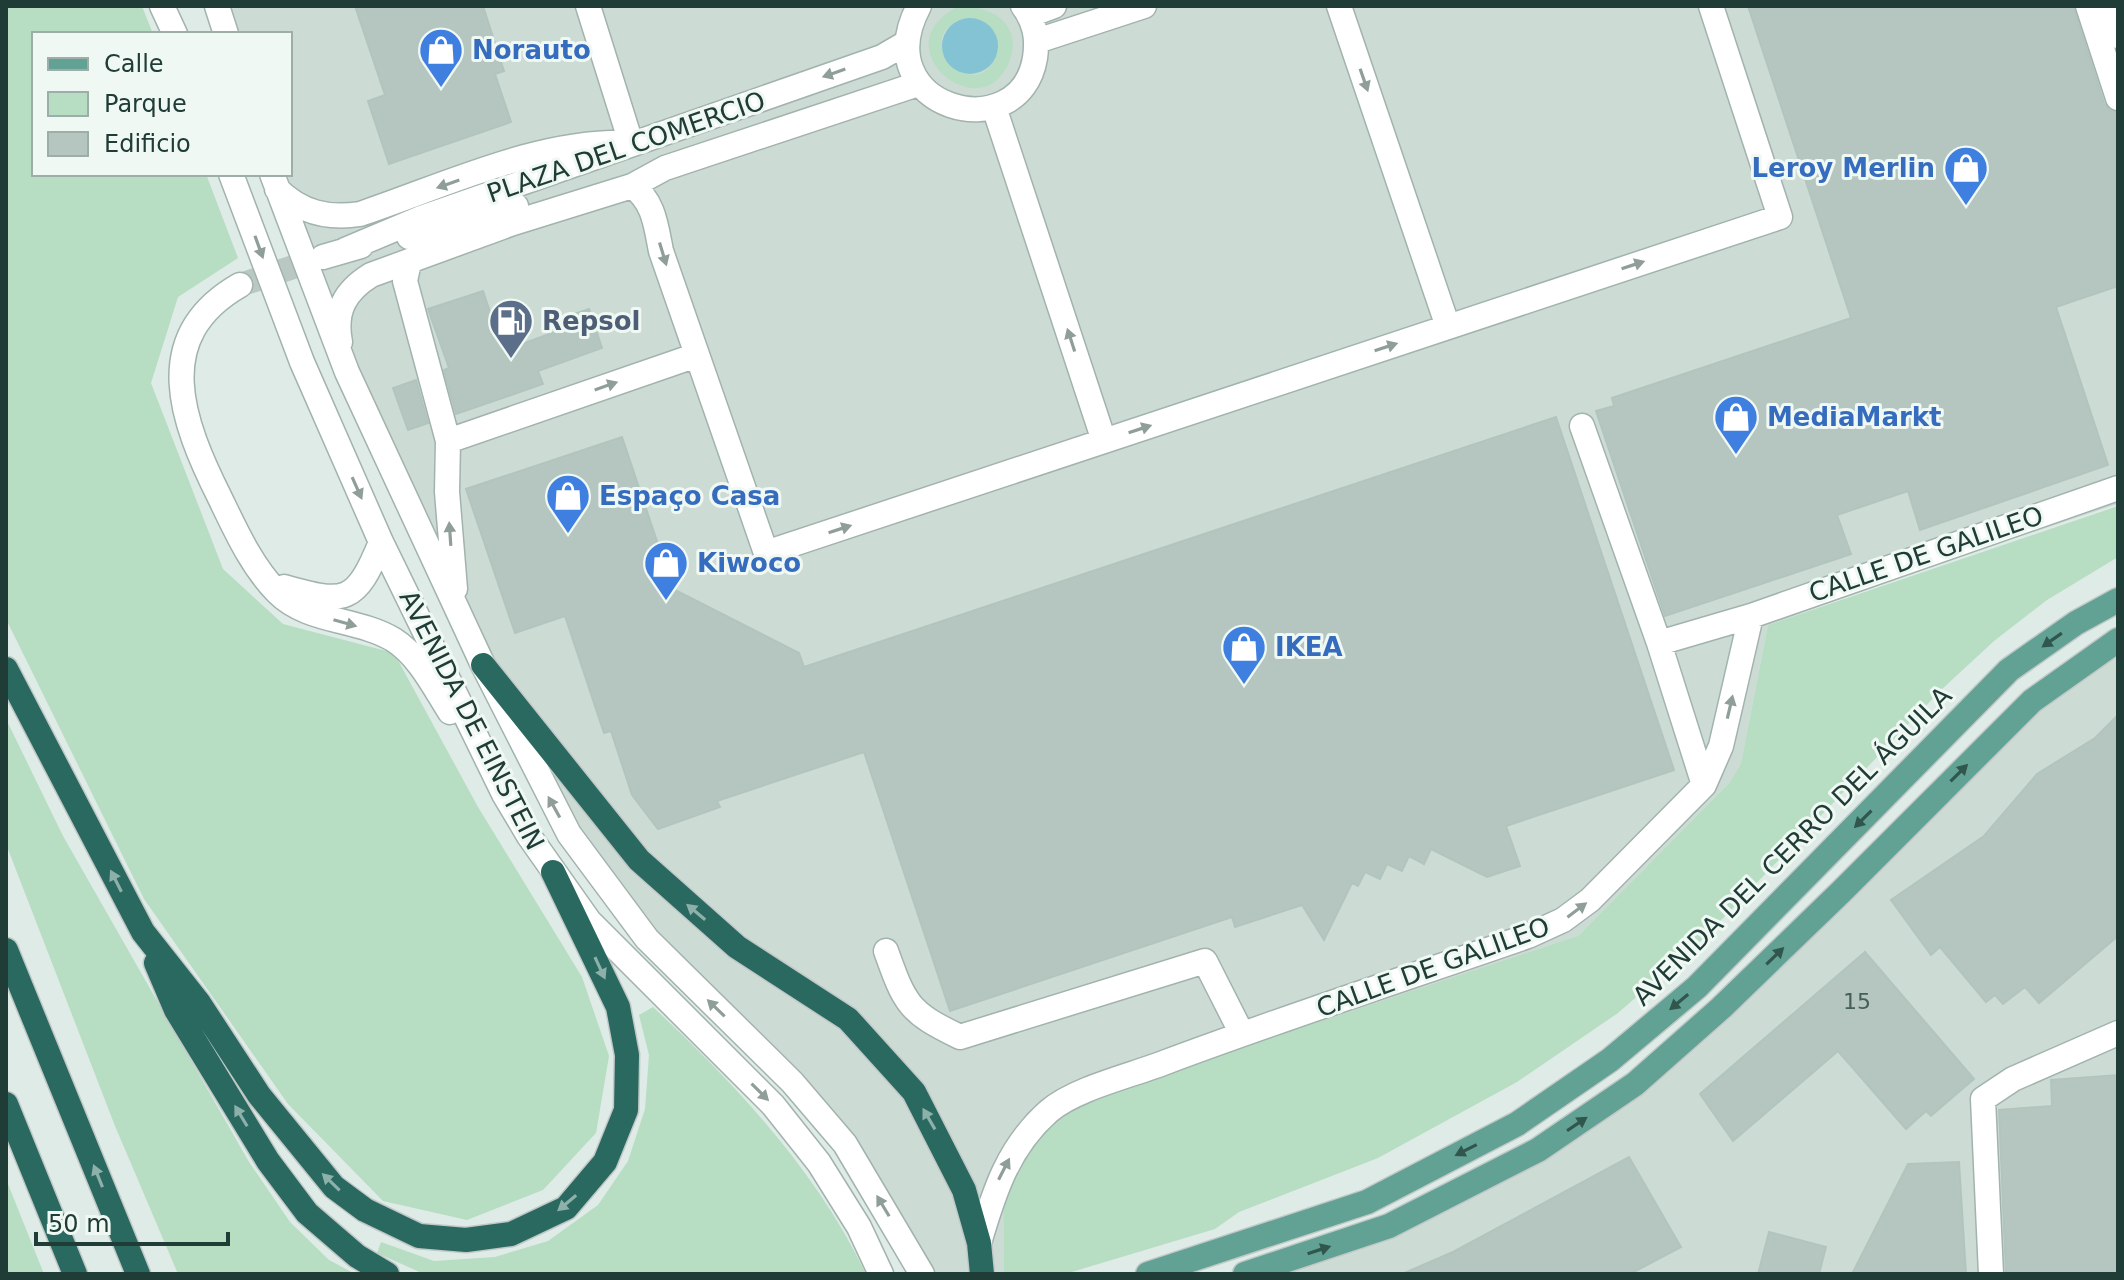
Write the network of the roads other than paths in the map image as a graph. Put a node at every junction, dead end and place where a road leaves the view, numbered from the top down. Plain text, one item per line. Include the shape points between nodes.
1 (162, 6) edge
2 (174, 6) edge
3 (217, 6) edge
4 (588, 6) edge
5 (919, 6) edge
6 (1054, 6) edge
7 (1144, 6) edge
8 (1339, 6) edge
9 (1711, 6) edge
10 (2088, 6) edge
11 (2108, 6) edge
12 (1026, 10) edge
13 (174, 32) edge
14 (181, 32) edge
15 (225, 32) edge
16 (2118, 36) edge
17 (1037, 41) junction
18 (906, 43) junction
19 (918, 84) junction
20 (2118, 98) edge
21 (994, 107) junction
22 (631, 143) junction
23 (665, 168) junction
24 (232, 176) edge
25 (275, 182) edge
26 (632, 186) junction
27 (409, 262) junction
28 (240, 285) tunnel mouth
29 (1448, 327) junction
30 (697, 355) junction
31 (347, 372) junction
32 (1582, 426) dead end
33 (448, 441) junction
34 (1104, 441) junction
35 (2118, 488) edge
36 (381, 542) junction
37 (257, 568) junction
38 (2118, 600) edge
39 (458, 611) junction
40 (1751, 616) junction
41 (2118, 640) edge
42 (1659, 643) junction
43 (483, 665) junction
44 (6, 669) edge
45 (1704, 785) junction
46 (504, 794) junction
47 (553, 872) junction
48 (143, 932) junction
49 (6, 950) edge
50 (886, 951) dead end
51 (2118, 1033) edge
52 (1242, 1034) junction
53 (6, 1104) edge
54 (979, 1243) junction
55 (75, 1274) edge
56 (138, 1274) edge
57 (387, 1274) edge
58 (881, 1274) edge
59 (922, 1274) edge
60 (982, 1274) edge
61 (1148, 1274) edge
62 (1245, 1274) edge
63 (1991, 1274) edge

1 - 13 street
2 - 14 street
3 - 15 street
4 - 22 street
5 - 18 street
6 - 12 street
7 - 17 street
8 -> 29 street
29 -> 9 street via 1780,217
10 - 20 street
11 - 16 street
12 - 17 street
17 - 21 street via 1026,81
18 - 19 street
18 -> 22 street, PLAZA DEL COMERCIO via 882,57
19 - 21 street via 952,108
19 - 23 street, PLAZA DEL COMERCIO
34 -> 21 street
22 - 23 street, PLAZA DEL COMERCIO via 334,253 448,227 638,168
22 -> 25 street via 597,141 555,148 340,217 291,203
23 - 26 street, PLAZA DEL COMERCIO
24 -> 36 street, AVENIDA DE EINSTEIN via 302,362
25 - 31 street, AVENIDA DE EINSTEIN
26 - 27 street, PLAZA DEL COMERCIO
26 -> 30 street via 644,194 653,213
27 - 31 street, PLAZA DEL COMERCIO via 351,287 343,302 339,337
27 - 33 street via 405,281
28 - 37 street via 204,312 187,340 180,376 184,412 207,471
34 -> 29 street
33 -> 30 street
30 -> 34 street via 766,553
31 - 39 street, AVENIDA DE EINSTEIN
32 - 42 street
39 -> 33 street
35 - 40 street, CALLE DE GALILEO
36 - 37 street via 369,572 351,593 332,599 279,586
36 - 46 street, AVENIDA DE EINSTEIN
37 -> 46 street via 296,606 378,632 412,655
38 -> 61 main road, AVENIDA DEL CERRO DEL ÁGUILA via 2009,670 1697,987 1610,1060 1517,1124 1367,1202
39 - 43 street, AVENIDA DE EINSTEIN
40 - 42 street
45 -> 40 street, CALLE DE GALILEO via 1721,746
62 -> 41 main road via 1389,1226 1538,1150 1635,1084 1776,955 2032,701
42 - 45 street
54 -> 43 highway via 943,1143 914,1092 874,1044 798,983 737,947 639,860
59 -> 43 street, AVENIDA DE EINSTEIN via 845,1144 792,1082 647,939 604,884 548,796
48 -> 44 highway
52 -> 45 street, CALLE DE GALILEO via 1563,920 1590,900
46 - 47 street, AVENIDA DE EINSTEIN
47 -> 48 highway via 618,1007 627,1055 626,1110 605,1162 566,1208 511,1234 419,1236 365,1210 334,1187 259,1095 199,1003
47 -> 58 street, AVENIDA DE EINSTEIN via 614,947 773,1105 819,1163
57 -> 48 highway via 307,1213 268,1161 176,1010
56 -> 49 highway
50 - 52 street via 902,995 921,1018 960,1037 1205,961
51 - 63 street via 2013,1079 1983,1099
54 -> 52 street, CALLE DE GALILEO via 996,1185 1016,1146 1051,1109
53 - 55 highway
54 - 60 highway

